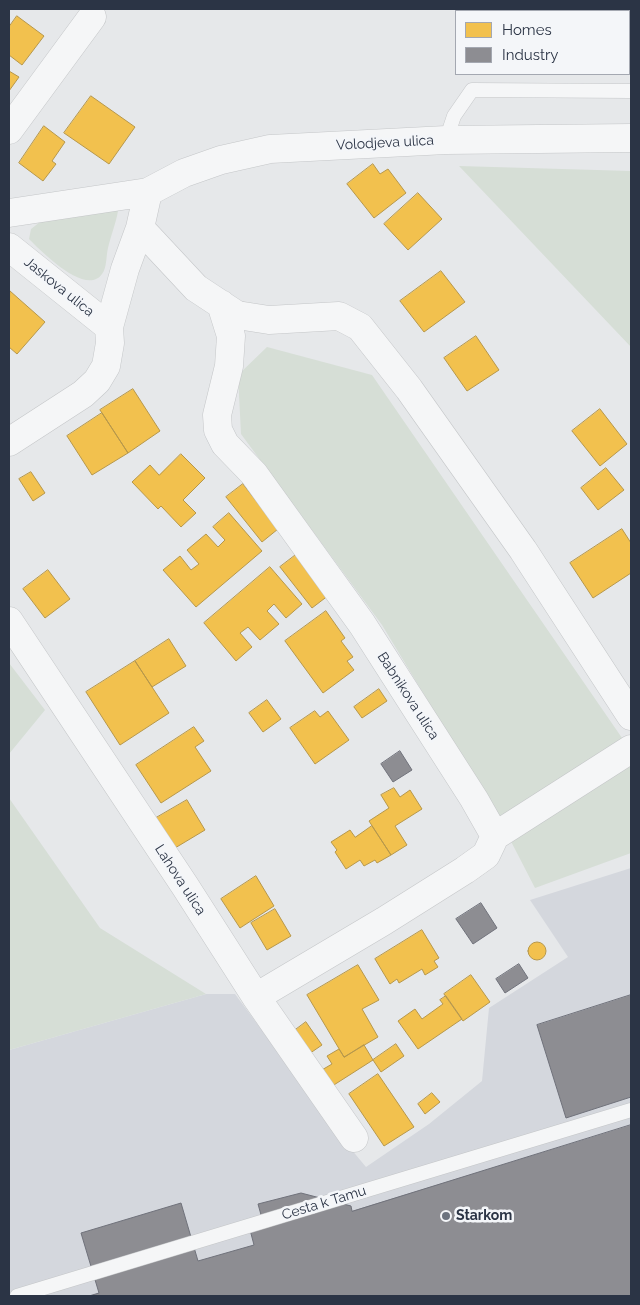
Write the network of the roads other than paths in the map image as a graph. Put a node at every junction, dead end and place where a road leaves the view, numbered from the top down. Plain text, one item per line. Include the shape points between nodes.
1 (92, 17) dead end
2 (631, 91) edge
3 (9, 130) edge
4 (631, 138) edge
5 (446, 140) junction
6 (148, 192) junction
7 (9, 213) edge
8 (140, 228) junction
9 (9, 247) edge
10 (221, 304) junction
11 (109, 327) junction
12 (9, 442) edge
13 (9, 621) edge
14 (631, 716) edge
15 (631, 749) edge
16 (495, 836) junction
17 (256, 997) junction
18 (631, 1110) edge
19 (354, 1138) dead end
20 (16, 1296) edge

1 - 3 street
2 - 5 lane via 472,90 454,116
4 - 5 street, Volodjeva ulica
5 - 6 street, Volodjeva ulica via 270,149 203,166
6 - 7 street, Volodjeva ulica
6 - 8 street
8 - 10 street via 196,288
8 - 11 street
9 - 11 street, Jaskova ulica
10 - 14 street via 237,315 269,320 339,316 360,327 409,389 523,550
10 - 16 street, Babnikova ulica via 231,336 229,366 217,415 218,430 225,444 254,474 362,624
11 - 12 street via 106,366 97,381 83,394
13 - 17 street, Lahova ulica
15 - 16 street
16 - 17 street via 486,855 465,870
17 - 19 street, Lahova ulica
18 - 20 lane, Cesta k Tamu

